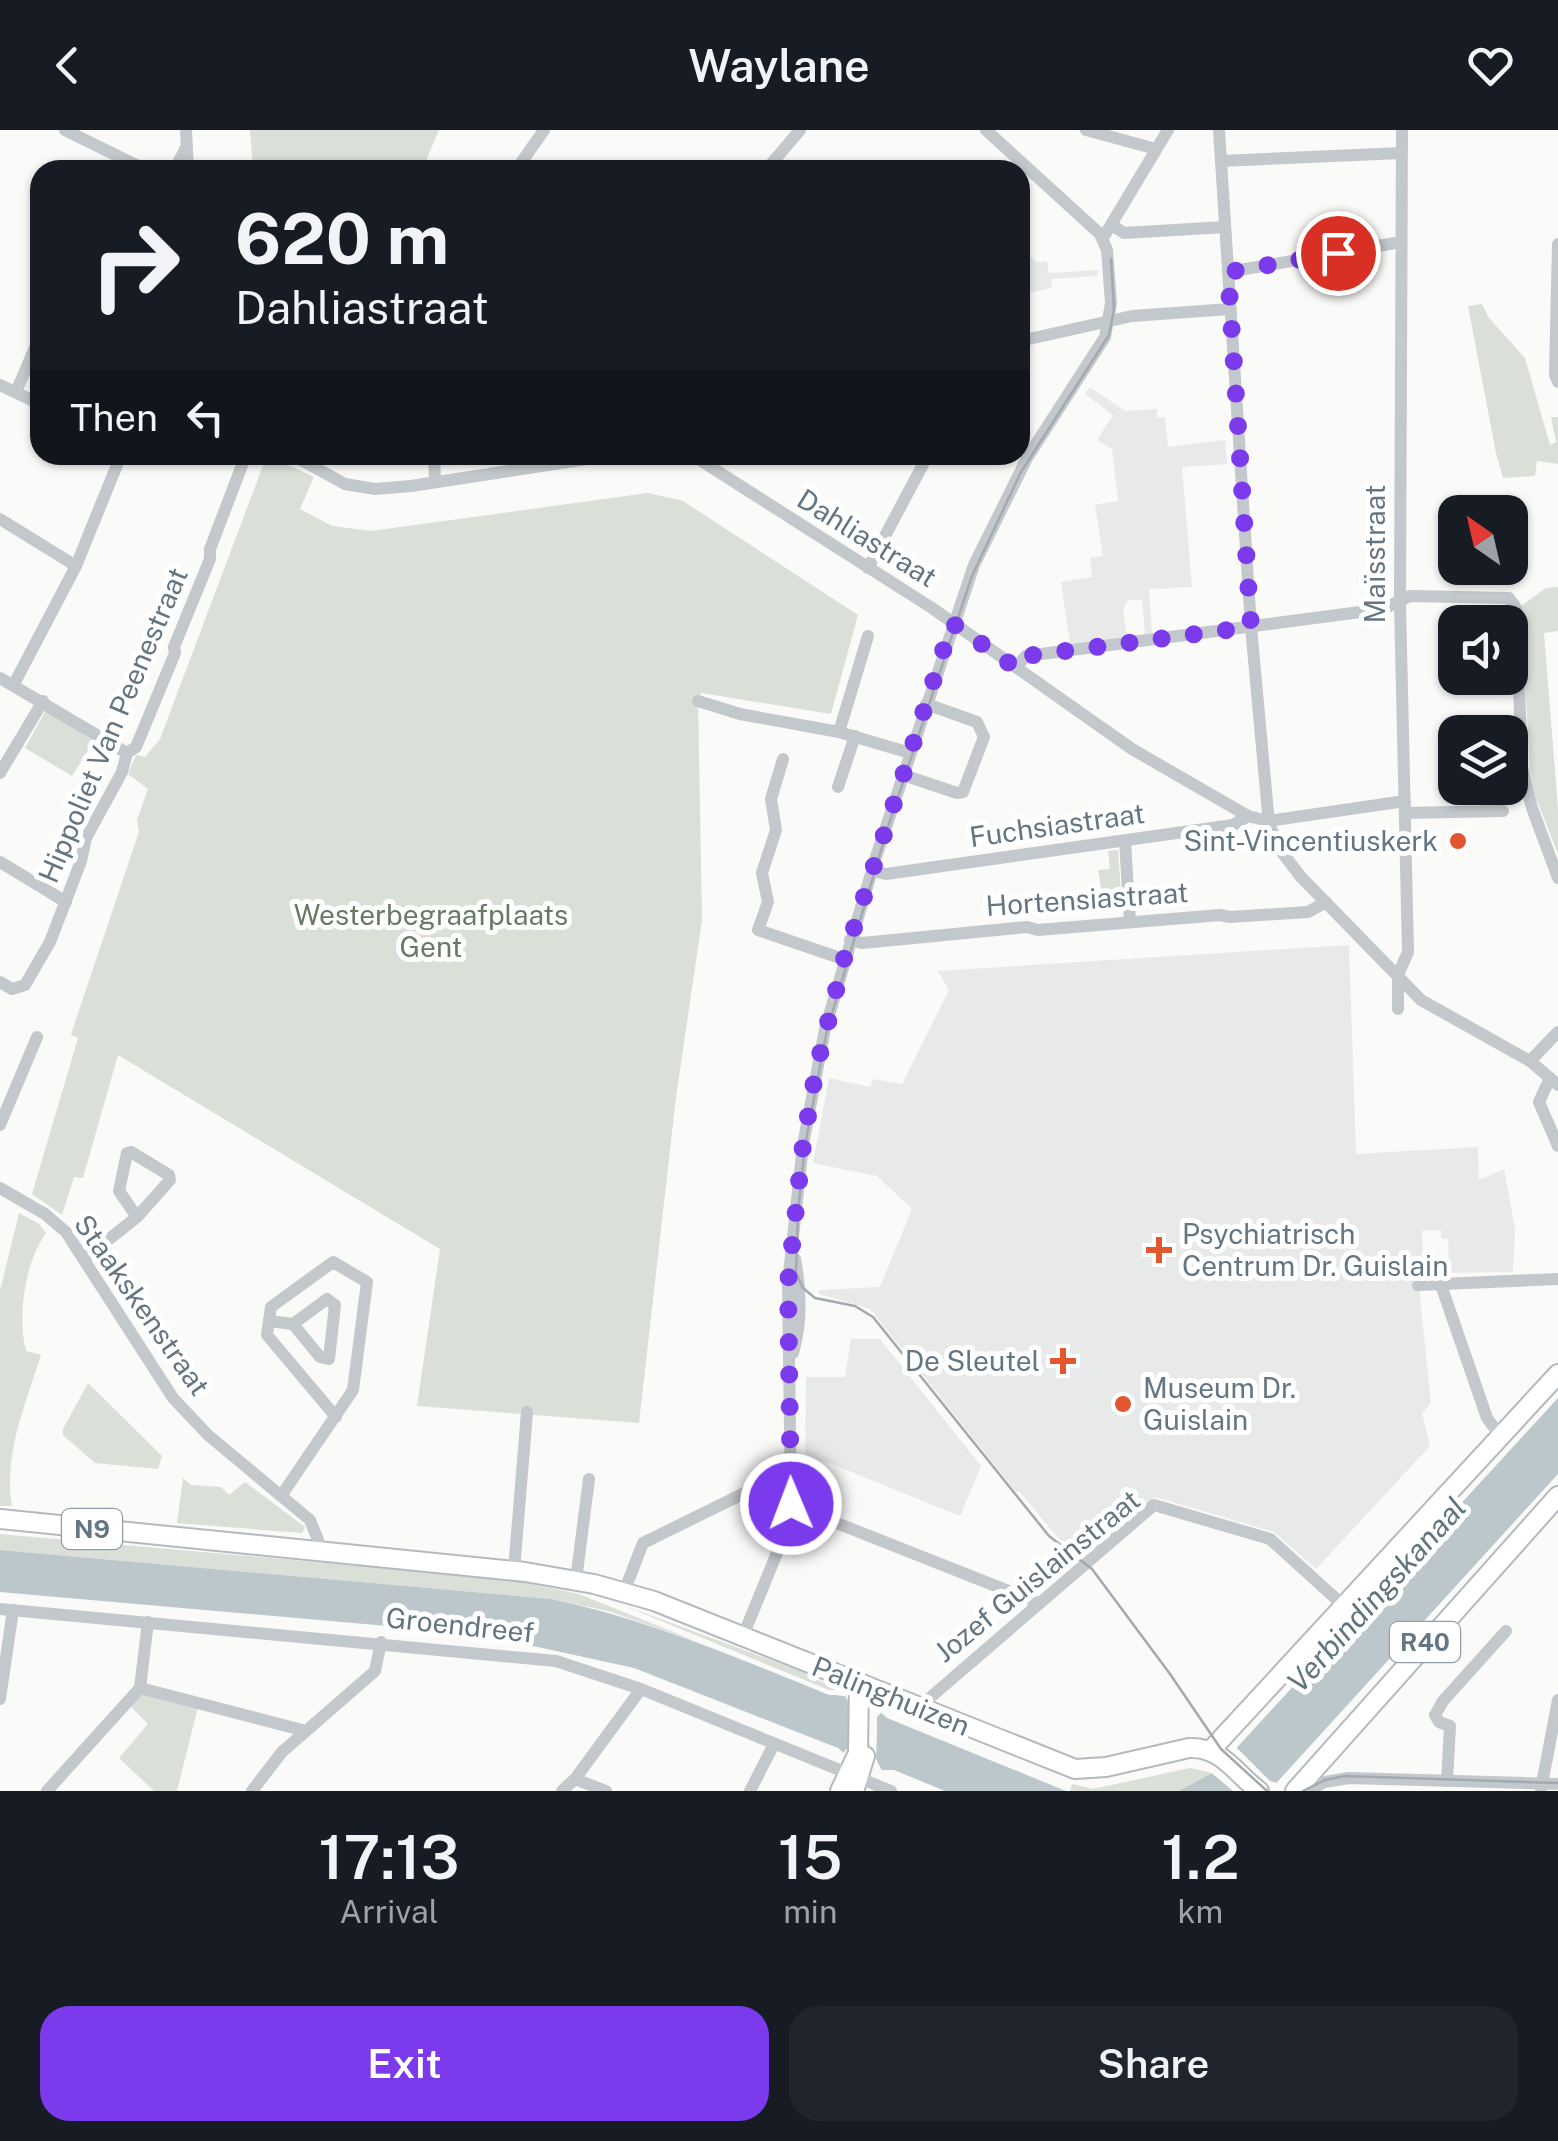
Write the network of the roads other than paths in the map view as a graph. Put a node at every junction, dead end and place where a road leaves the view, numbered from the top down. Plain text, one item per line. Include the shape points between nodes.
1 (66, 130) edge
2 (544, 130) edge
3 (800, 130) edge
4 (986, 130) edge
5 (1086, 130) edge
6 (1168, 130) edge
7 (1218, 130) edge
8 (1402, 130) edge
9 (1156, 149) junction
10 (1401, 153) junction
11 (126, 160) edge
12 (523, 160) edge
13 (774, 160) edge
14 (1018, 160) edge
15 (1221, 161) junction
16 (1030, 171) edge
17 (1112, 225) junction
18 (1225, 227) junction
19 (1103, 238) junction
20 (1401, 242) junction
21 (1558, 244) edge
22 (1228, 272) junction
23 (1230, 309) junction
24 (1110, 320) junction
25 (1030, 339) edge
26 (30, 362) edge
27 (1558, 382) edge
28 (0, 384) edge
29 (16, 392) junction
30 (30, 399) edge
31 (1030, 453) edge
32 (117, 465) edge
33 (242, 465) edge
34 (311, 465) edge
35 (434, 465) edge
36 (537, 465) edge
37 (708, 465) edge
38 (923, 465) edge
39 (1024, 465) edge
40 (435, 482) junction
41 (0, 519) edge
42 (76, 566) junction
43 (868, 568) junction
44 (1400, 603) junction
45 (952, 623) junction
46 (1251, 627) junction
47 (868, 636) dead end
48 (1016, 668) junction
49 (0, 678) edge
50 (14, 684) junction
51 (698, 700) dead end
52 (43, 701) junction
53 (926, 704) junction
54 (839, 732) junction
55 (855, 736) junction
56 (910, 753) junction
57 (127, 754) junction
58 (783, 759) dead end
59 (0, 773) edge
60 (903, 775) junction
61 (838, 788) dead end
62 (1405, 807) junction
63 (1502, 811) dead end
64 (1248, 816) junction
65 (1268, 821) junction
66 (1125, 840) junction
67 (0, 862) edge
68 (872, 870) junction
69 (1558, 878) edge
70 (66, 902) junction
71 (1326, 902) junction
72 (1130, 922) junction
73 (850, 940) junction
74 (844, 959) junction
75 (1398, 975) junction
76 (0, 982) edge
77 (1398, 1009) dead end
78 (1558, 1032) edge
79 (37, 1038) dead end
80 (1530, 1061) junction
81 (1554, 1082) edge
82 (0, 1126) edge
83 (1558, 1146) edge
84 (0, 1188) edge
85 (137, 1216) junction
86 (84, 1259) junction
87 (1558, 1279) edge
88 (1440, 1282) junction
89 (1418, 1285) dead end
90 (269, 1321) junction
91 (293, 1324) junction
92 (1558, 1374) edge
93 (527, 1412) dead end
94 (336, 1417) junction
95 (1501, 1437) junction
96 (589, 1478) dead end
97 (791, 1480) junction
98 (281, 1496) junction
99 (1558, 1496) edge
100 (791, 1504) junction
101 (1551, 1512) edge
102 (0, 1519) edge
103 (322, 1550) junction
104 (514, 1570) junction
105 (576, 1580) junction
106 (624, 1592) junction
107 (1039, 1603) junction
108 (1346, 1606) junction
109 (6, 1609) edge
110 (148, 1622) junction
111 (1506, 1631) dead end
112 (743, 1636) junction
113 (381, 1642) junction
114 (140, 1688) junction
115 (640, 1689) junction
116 (863, 1691) junction
117 (0, 1699) edge
118 (1558, 1700) edge
119 (918, 1708) junction
120 (306, 1731) junction
121 (774, 1744) junction
122 (1217, 1754) junction
123 (856, 1775) edge
124 (575, 1779) junction
125 (1447, 1781) junction
126 (1558, 1784) edge
127 (1541, 1788) edge
128 (1309, 1790) edge
129 (47, 1791) edge
130 (252, 1791) edge
131 (562, 1791) edge
132 (606, 1791) edge
133 (750, 1791) edge
134 (840, 1791) edge
135 (890, 1791) edge
136 (1259, 1791) edge
137 (1295, 1791) edge

1 - 11 street
2 - 12 street
3 - 13 street
4 - 14 street
5 - 9 street
6 - 9 street
7 - 15 street
8 - 10 street, Maïsstraat
9 - 17 street
10 - 15 street
10 - 20 street, Maïsstraat
15 - 18 street
16 - 19 street
17 - 18 street via 1124,232
17 - 19 street
18 - 22 street
19 - 24 street
20 - 22 street
20 - 44 street, Maïsstraat
21 - 27 street
22 - 23 street
23 - 24 street
23 - 46 street
24 - 25 street
24 - 31 street via 1097,353
26 - 29 street
28 - 29 street
29 - 30 street
32 - 42 street
33 - 57 street, Hippoliet Van Peenestraat via 160,694
34 - 40 street via 356,488
35 - 40 street
36 - 40 street
37 - 43 street, Dahliastraat
38 - 43 street
39 - 45 street
41 - 42 street
42 - 50 street
43 - 45 street, Dahliastraat
44 - 46 street
44 - 62 street, Maïsstraat
44 - 69 street via 1410,596 1437,596 1504,597 1514,604 1522,767
45 - 48 street, Dahliastraat
45 - 53 street
46 - 48 street via 1026,656
46 - 65 street
47 - 54 street
48 - 64 street, Dahliastraat via 1132,748
49 - 50 street
50 - 52 street
51 - 54 street
52 - 57 street
52 - 59 street
53 - 56 street
53 - 60 street via 977,722 984,737 964,792
54 - 55 street
55 - 56 street
55 - 61 street
56 - 60 street
57 - 70 street, Hippoliet Van Peenestraat via 86,838
58 - 74 street via 770,799 776,830 762,873 768,902 758,930
60 - 68 street
62 - 63 street
62 - 65 street
62 - 75 street, Maïsstraat via 1408,952
64 - 65 street, Dahliastraat
64 - 66 street, Fuchsiastraat via 1233,825
65 - 71 street via 1288,863
66 - 68 street, Fuchsiastraat via 886,874
66 - 72 street
67 - 70 street
68 - 73 street
70 - 76 street, Hippoliet Van Peenestraat via 25,984 12,989
71 - 72 street, Hortensiastraat via 1308,912
71 - 75 street
72 - 73 street, Hortensiastraat
73 - 74 street
74 - 97 street via 809,1108 793,1252
75 - 77 street, Maïsstraat
75 - 80 street via 1421,1000
78 - 80 street
79 - 82 street
80 - 81 street
81 - 83 street via 1539,1102
84 - 86 street, Staakskenstraat via 45,1214
85 - 85 street via 119,1191 130,1152 170,1180
85 - 86 street
86 - 98 street, Staakskenstraat via 181,1408
87 - 88 street
88 - 89 street
88 - 95 street via 1486,1418
90 - 91 street
90 - 94 street via 267,1335
90 - 94 street via 271,1307 333,1262 366,1282 354,1390
91 - 91 street via 320,1358 328,1358 335,1305 327,1299
92 - 95 main road
93 - 104 street
94 - 98 street
95 - 108 main road
96 - 105 street
97 - 100 street
97 - 106 street via 765,1483 643,1543
98 - 103 street, Staakskenstraat via 310,1520
99 - 101 main road, R40
100 - 107 street
100 - 112 street
101 - 137 main road, R40
102 - 103 main road, Palinghuizen / N9
103 - 104 main road, Palinghuizen / N9
104 - 105 main road, Palinghuizen / N9
105 - 106 main road, Palinghuizen / N9
106 - 112 main road, Palinghuizen / N9
107 - 108 street, Jozef Guislainstraat via 1154,1505 1270,1538
107 - 119 street, Jozef Guislainstraat
108 - 122 main road
109 - 110 street, Groendreef
109 - 117 street
110 - 113 street, Groendreef
110 - 114 street
111 - 125 street via 1435,1716 1450,1726
112 - 116 main road, Palinghuizen / N9
113 - 115 street, Groendreef via 556,1661
113 - 120 street via 375,1672
114 - 120 street
114 - 129 street
115 - 121 street, Groendreef
115 - 124 street
116 - 119 main road, Palinghuizen
116 - 123 main road
118 - 127 street
119 - 122 main road, Palinghuizen via 1085,1771 1189,1748
120 - 130 street
121 - 123 street, Groendreef
121 - 133 street
122 - 136 main road
123 - 134 main road
123 - 135 street, Groendreef
124 - 131 street
124 - 132 street
125 - 127 street
125 - 128 street via 1341,1778
126 - 127 street

